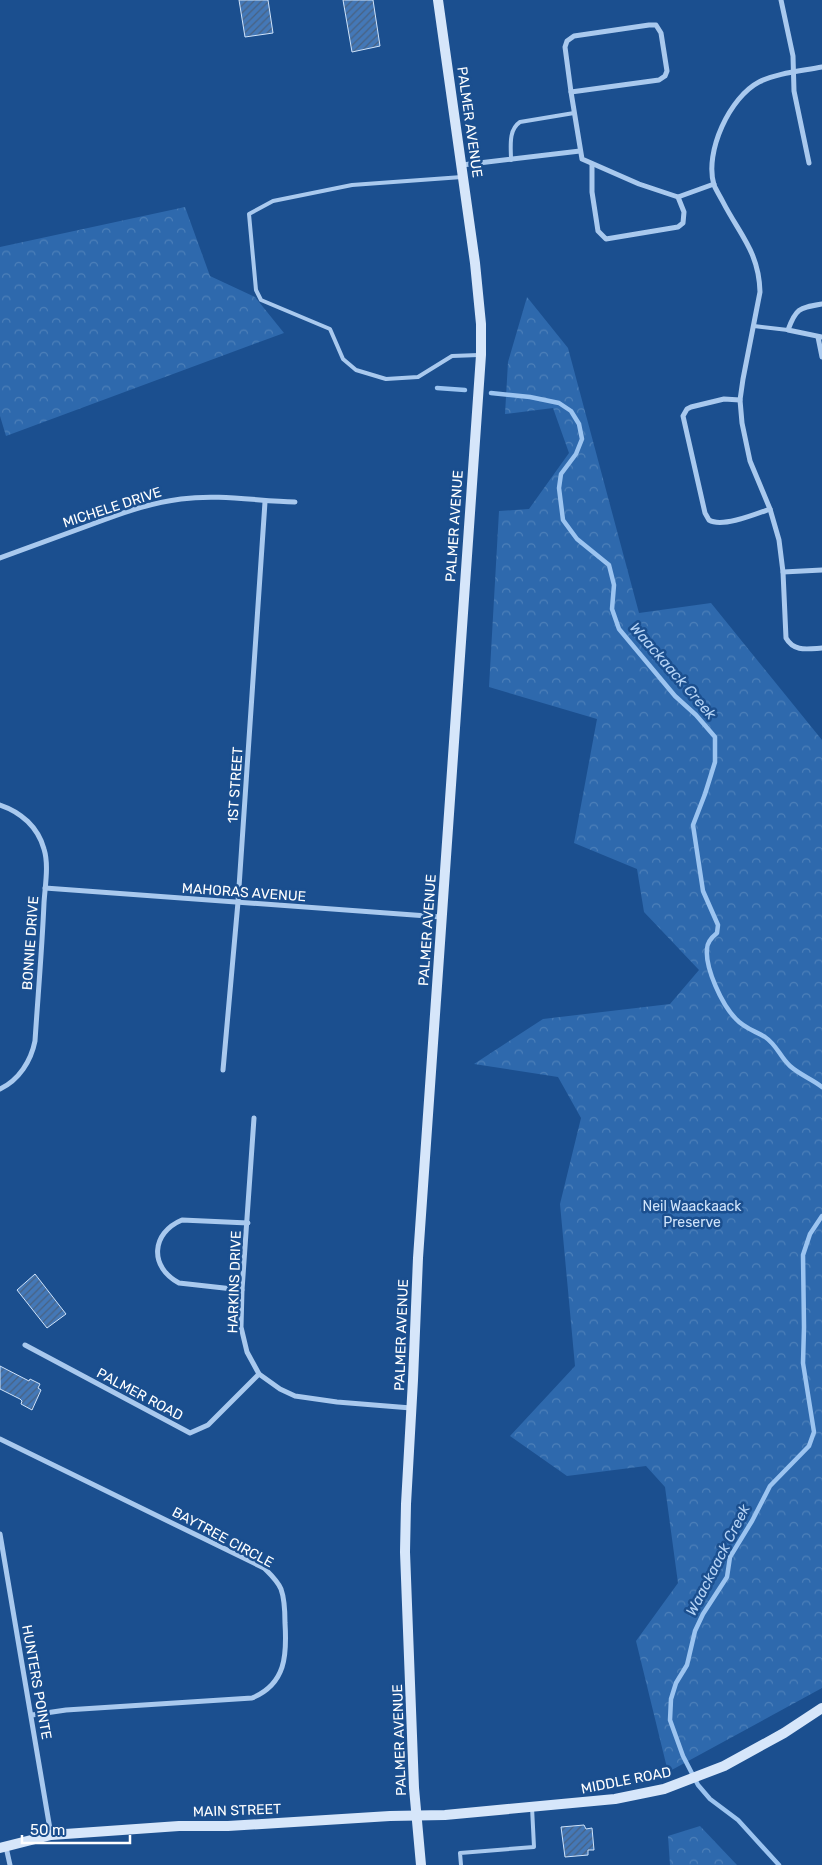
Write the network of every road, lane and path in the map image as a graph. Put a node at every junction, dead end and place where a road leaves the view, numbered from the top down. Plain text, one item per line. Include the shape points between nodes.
1 (438, 0) edge
2 (781, 0) edge
3 (822, 67) edge
4 (794, 73) junction
5 (571, 92) junction
6 (574, 113) junction
7 (580, 151) junction
8 (511, 160) junction
9 (809, 163) dead end
10 (592, 164) junction
11 (462, 165) junction
12 (464, 177) junction
13 (714, 184) junction
14 (678, 197) junction
15 (822, 304) edge
16 (754, 326) junction
17 (788, 330) junction
18 (820, 337) edge
19 (481, 355) junction
20 (822, 357) edge
21 (740, 400) junction
22 (265, 502) junction
23 (295, 502) dead end
24 (770, 509) junction
25 (0, 558) edge
26 (822, 570) edge
27 (783, 572) junction
28 (822, 648) edge
29 (0, 805) edge
30 (45, 888) junction
31 (238, 902) junction
32 (441, 917) junction
33 (223, 1070) dead end
34 (0, 1089) edge
35 (254, 1118) dead end
36 (248, 1223) junction
37 (242, 1290) junction
38 (25, 1345) dead end
39 (259, 1374) junction
40 (411, 1408) junction
41 (0, 1439) edge
42 (0, 1534) edge
43 (822, 1708) edge
44 (32, 1715) junction
45 (532, 1807) junction
46 (417, 1815) junction
47 (51, 1835) junction
48 (3, 1848) edge
49 (10, 1865) edge
50 (421, 1865) edge
51 (461, 1865) edge

1 - 11 street, PALMER AVENUE
2 - 4 street
3 - 4 street
4 - 9 street via 794,91
4 - 13 street via 760,82 748,89 736,103 718,134 712,166
5 - 5 street via 567,41 574,36 656,25 661,33 666,76 659,80
5 - 6 street
6 - 7 street
6 - 8 lane via 515,125 511,132
7 - 8 street
7 - 10 street via 582,159
8 - 11 street
10 - 14 street
10 - 14 street via 598,231 606,239 678,227 684,223
11 - 12 street, PALMER AVENUE
12 - 19 street, PALMER AVENUE via 481,324
12 - 19 lane via 352,185 274,201 249,214 256,290 261,300 330,329 343,359 356,370 386,379 418,377 452,356
13 - 14 street
13 - 16 street via 756,260 760,292
15 - 17 street via 798,310
16 - 17 lane
16 - 21 street
17 - 18 street
18 - 20 street
19 - 32 street, PALMER AVENUE
21 - 24 street via 743,436
21 - 24 street via 724,399 691,407 683,416 706,513 709,520 718,524
22 - 23 street, MICHELE DRIVE
22 - 25 street, MICHELE DRIVE via 212,496 151,504
22 - 31 street, 1ST STREET
24 - 27 street via 779,540
26 - 27 street
27 - 28 street via 786,638 796,648
29 - 30 street, BONNIE DRIVE via 18,813 38,835 45,855
30 - 31 street, MAHORAS AVENUE
30 - 34 street, BONNIE DRIVE via 33,1050 16,1078
31 - 32 street, MAHORAS AVENUE
31 - 33 street, 1ST STREET
32 - 40 street, PALMER AVENUE
35 - 36 street, HARKINS DRIVE
36 - 37 street, HARKINS DRIVE
36 - 37 street via 182,1220 165,1230 157,1249 163,1271 170,1278
37 - 39 street, HARKINS DRIVE via 243,1341
38 - 39 street, PALMER ROAD via 190,1433 208,1425
39 - 40 street, HARKINS DRIVE via 295,1396
40 - 46 street, PALMER AVENUE via 405,1552
41 - 44 street, BAYTREE CIRCLE via 264,1568 280,1587 284,1599 286,1656 275,1682 258,1695
42 - 44 street, HUNTERS POINTE
43 - 45 street, MIDDLE ROAD via 739,1759 683,1783 615,1799
44 - 47 street, HUNTERS POINTE
45 - 46 street, MIDDLE ROAD
45 - 51 lane via 534,1847 460,1853
46 - 47 street, MAIN STREET
46 - 50 street, PALMER AVENUE
47 - 48 street, MAIN STREET
48 - 49 street

